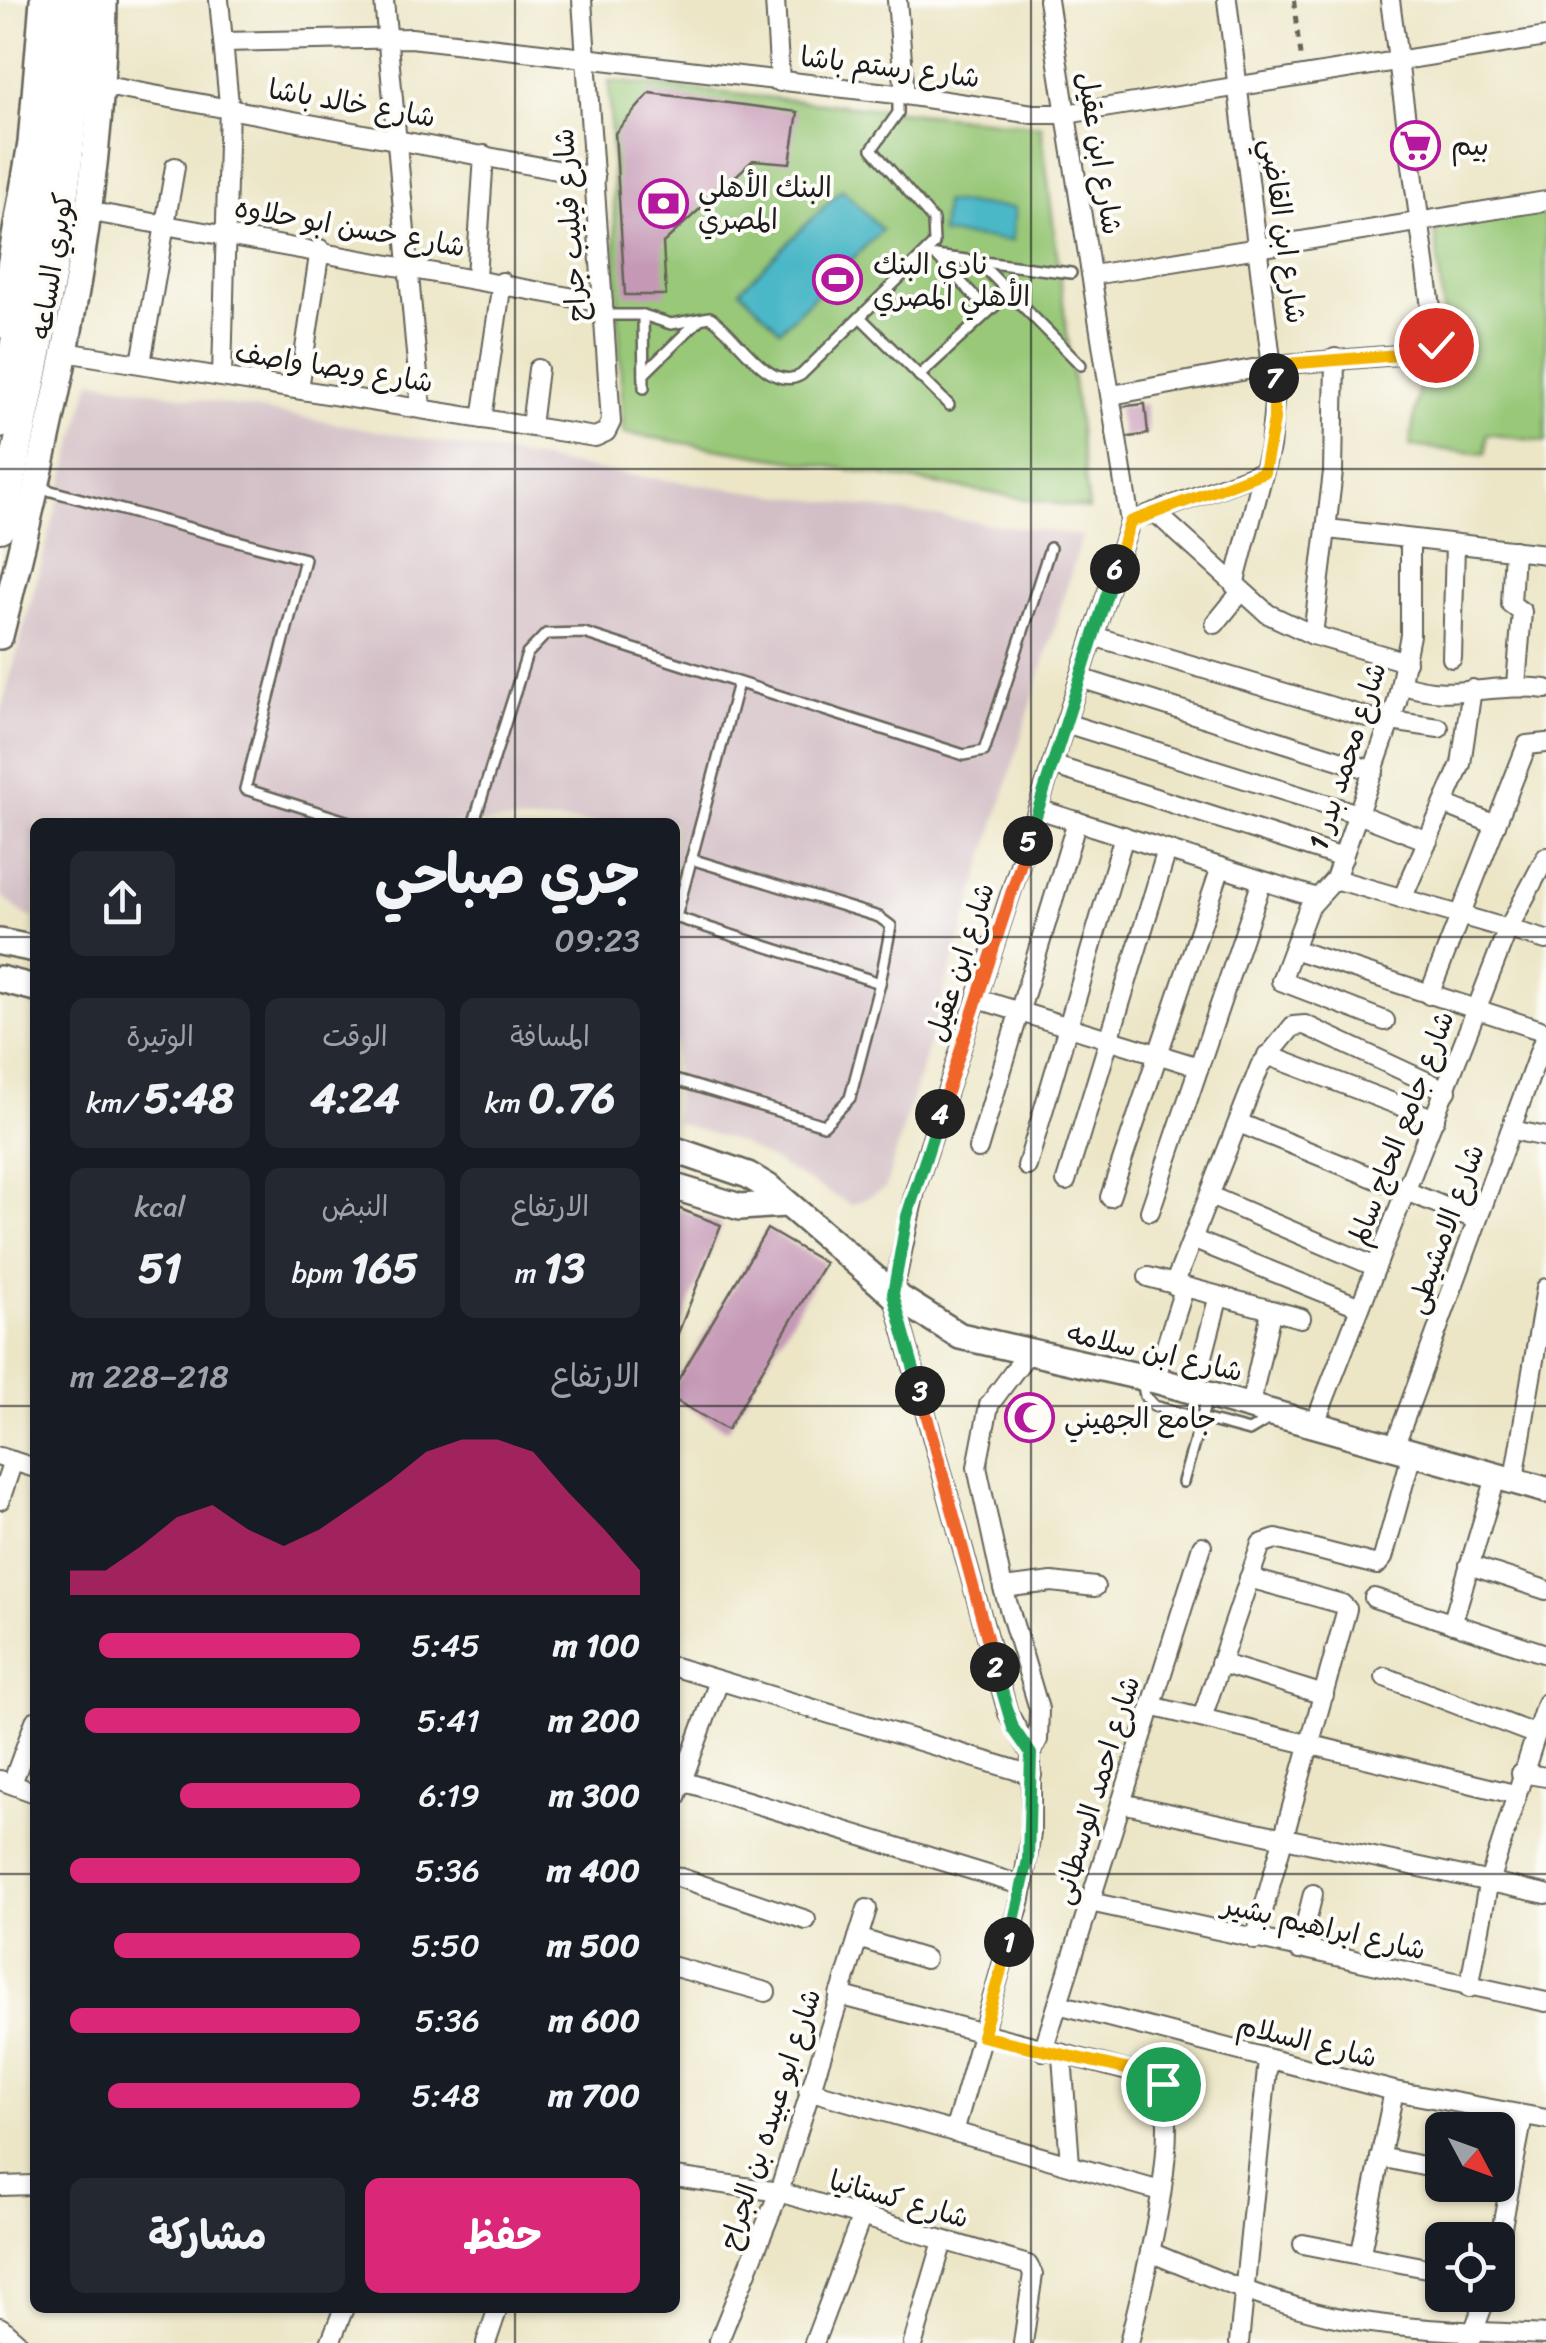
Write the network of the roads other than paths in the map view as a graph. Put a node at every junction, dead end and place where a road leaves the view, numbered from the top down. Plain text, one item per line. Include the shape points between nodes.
1 (80, 0) edge
2 (219, 0) edge
3 (384, 0) edge
4 (582, 0) edge
5 (776, 0) edge
6 (897, 0) edge
7 (1048, 0) edge
8 (1227, 0) edge
9 (1390, 0) edge
10 (48, 3) edge
11 (102, 5) edge
12 (389, 37) junction
13 (1546, 38) edge
14 (224, 42) junction
15 (1398, 59) junction
16 (587, 61) junction
17 (780, 82) junction
18 (100, 86) junction
19 (1237, 88) junction
20 (902, 94) junction
21 (229, 109) junction
22 (1066, 114) junction
23 (398, 139) junction
24 (484, 155) junction
25 (175, 167) dead end
26 (595, 176) junction
27 (1546, 202) edge
28 (86, 211) junction
29 (166, 222) junction
30 (1421, 222) junction
31 (228, 233) junction
32 (1259, 248) junction
33 (320, 250) junction
34 (932, 256) junction
35 (979, 262) junction
36 (408, 265) junction
37 (1071, 274) dead end
38 (1093, 274) junction
39 (476, 278) junction
40 (502, 282) junction
41 (1008, 293) junction
42 (604, 309) junction
43 (989, 311) junction
44 (644, 315) junction
45 (700, 318) junction
46 (861, 318) junction
47 (0, 325) edge
48 (65, 352) junction
49 (1334, 358) junction
50 (141, 363) junction
51 (1274, 365) junction
52 (1082, 366) dead end
53 (538, 369) dead end
54 (644, 374) junction
55 (222, 376) junction
56 (919, 376) junction
57 (299, 388) junction
58 (644, 388) dead end
59 (1112, 395) junction
60 (949, 406) dead end
61 (420, 408) junction
62 (482, 418) junction
63 (0, 424) edge
64 (532, 426) junction
65 (595, 437) joint
66 (1264, 472) junction
67 (37, 488) junction
68 (1155, 512) junction
69 (1130, 522) junction
70 (0, 528) edge
71 (1328, 530) junction
72 (1410, 539) junction
73 (1455, 544) junction
74 (1050, 548) dead end
75 (1514, 550) junction
76 (1546, 554) edge
77 (1238, 589) junction
78 (1215, 624) dead end
79 (1313, 635) junction
80 (0, 636) edge
81 (1093, 636) junction
82 (1452, 658) dead end
83 (1406, 662) junction
84 (1080, 678) junction
85 (738, 683) junction
86 (1402, 684) junction
87 (1516, 685) junction
88 (1472, 689) junction
89 (1546, 689) edge
90 (1392, 720) junction
91 (1066, 723) junction
92 (1439, 728) dead end
93 (1546, 744) edge
94 (1052, 766) junction
95 (1374, 771) junction
96 (1444, 804) junction
97 (1038, 809) junction
98 (1358, 814) junction
99 (337, 818) edge
100 (475, 818) edge
101 (1077, 821) junction
102 (1496, 824) junction
103 (1124, 836) junction
104 (1428, 841) junction
105 (1167, 850) junction
106 (1546, 857) edge
107 (1343, 858) junction
108 (691, 859) junction
109 (1221, 867) junction
110 (1335, 879) junction
111 (1262, 880) junction
112 (1317, 898) junction
113 (680, 899) edge
114 (1402, 899) junction
115 (1460, 917) junction
116 (680, 919) edge
117 (1507, 930) junction
118 (1546, 940) edge
119 (0, 942) edge
120 (30, 948) edge
121 (1293, 949) junction
122 (0, 979) edge
123 (880, 984) junction
124 (30, 987) edge
125 (1429, 995) junction
126 (978, 999) junction
127 (1478, 1010) junction
128 (1020, 1012) junction
129 (1385, 1020) dead end
130 (1068, 1027) junction
131 (1546, 1033) edge
132 (1110, 1040) junction
133 (1158, 1054) junction
134 (1267, 1055) junction
135 (1199, 1067) junction
136 (680, 1082) edge
137 (1447, 1091) junction
138 (1436, 1118) junction
139 (1239, 1122) junction
140 (1512, 1130) junction
141 (1546, 1137) edge
142 (978, 1148) dead end
143 (680, 1152) edge
144 (1027, 1166) dead end
145 (1066, 1181) dead end
146 (680, 1188) edge
147 (1406, 1191) junction
148 (1210, 1196) junction
149 (1110, 1197) dead end
150 (785, 1204) junction
151 (1150, 1212) dead end
152 (1477, 1220) junction
153 (1192, 1239) junction
154 (1376, 1267) junction
155 (1148, 1277) dead end
156 (1179, 1287) junction
157 (1546, 1288) edge
158 (893, 1294) junction
159 (1218, 1298) junction
160 (1360, 1307) junction
161 (1271, 1312) junction
162 (1301, 1318) dead end
163 (1027, 1354) junction
164 (1149, 1379) junction
165 (1538, 1382) edge
166 (1201, 1401) junction
167 (1262, 1409) junction
168 (1314, 1423) junction
169 (1404, 1447) junction
170 (7, 1459) edge
171 (1505, 1477) junction
172 (1183, 1482) dead end
173 (1546, 1490) edge
174 (0, 1500) edge
175 (1202, 1546) dead end
176 (1470, 1565) junction
177 (1249, 1578) junction
178 (1095, 1587) dead end
179 (1003, 1588) junction
180 (1546, 1590) edge
181 (1374, 1598) dead end
182 (1452, 1624) junction
183 (1546, 1654) edge
184 (1220, 1663) junction
185 (680, 1669) edge
186 (1385, 1678) dead end
187 (718, 1681) junction
188 (1324, 1696) junction
189 (1546, 1703) edge
190 (1152, 1706) junction
191 (1202, 1718) junction
192 (30, 1732) edge
193 (1534, 1734) junction
194 (1310, 1745) junction
195 (1031, 1754) junction
196 (1521, 1773) junction
197 (1032, 1774) junction
198 (1546, 1777) edge
199 (6, 1782) edge
200 (680, 1785) edge
201 (30, 1791) edge
202 (680, 1791) edge
203 (1514, 1794) junction
204 (1121, 1802) junction
205 (1283, 1839) junction
206 (680, 1878) edge
207 (1488, 1884) junction
208 (1024, 1886) junction
209 (1313, 1894) dead end
210 (1546, 1894) edge
211 (1090, 1902) junction
212 (867, 1909) dead end
213 (806, 1920) dead end
214 (858, 1938) junction
215 (1256, 1940) junction
216 (1299, 1950) junction
217 (925, 1959) dead end
218 (680, 1969) edge
219 (1469, 1988) junction
220 (766, 1992) dead end
221 (839, 1995) junction
222 (1546, 2002) edge
223 (1058, 2004) junction
224 (982, 2036) junction
225 (1052, 2054) junction
226 (1268, 2060) junction
227 (808, 2090) junction
228 (1394, 2091) junction
229 (1523, 2116) junction
230 (1546, 2119) edge
231 (954, 2132) junction
232 (1515, 2144) edge
233 (1380, 2157) junction
234 (1070, 2164) junction
235 (1425, 2166) edge
236 (680, 2179) edge
237 (30, 2184) edge
238 (0, 2186) edge
239 (1160, 2191) junction
240 (778, 2192) junction
241 (861, 2218) junction
242 (943, 2241) junction
243 (1303, 2244) dead end
244 (1150, 2252) junction
245 (1361, 2252) junction
246 (1425, 2267) edge
247 (1245, 2291) junction
248 (1481, 2312) edge
249 (342, 2313) edge
250 (496, 2313) edge
251 (0, 2327) edge
252 (1546, 2335) edge
253 (1472, 2336) edge
254 (18, 2343) edge
255 (330, 2343) edge
256 (486, 2343) edge
257 (718, 2343) edge
258 (814, 2343) edge
259 (913, 2343) edge
260 (1023, 2343) edge
261 (1129, 2343) edge
262 (1240, 2343) edge

1 - 70 main road, كوبري الساعه via 50,287
2 - 14 street
3 - 12 street
4 - 16 street, شارع فيليب جراح
5 - 17 street
6 - 20 street
7 - 22 street, شارع ابن عقيل
8 - 19 street, شارع ابن القاضي
9 - 15 street
10 - 47 street
10 - 63 main road, كوبري الساعه via 38,218
11 - 18 street
12 - 14 street, شارع رستم باشا
12 - 16 street, شارع رستم باشا
12 - 23 street
13 - 15 street, شارع رستم باشا
14 - 21 street
15 - 19 street, شارع رستم باشا
15 - 30 street
16 - 17 street, شارع رستم باشا
16 - 26 street, شارع فيليب جراح
17 - 20 street, شارع رستم باشا
18 - 21 street, شارع خالد باشا
18 - 28 street
19 - 22 street, شارع رستم باشا
19 - 32 street, شارع ابن القاضي
20 - 22 street, شارع رستم باشا
20 - 34 lane via 898,114 872,149 933,220
21 - 23 street, شارع خالد باشا
21 - 31 street
22 - 38 street, شارع ابن عقيل
23 - 24 street, شارع خالد باشا
23 - 36 street
24 - 26 street, شارع خالد باشا
24 - 39 street
25 - 29 street
26 - 42 street, شارع فيليب جراح
27 - 30 street
28 - 29 street, شارع حسن ابو حلاوه
28 - 48 street
29 - 31 street, شارع حسن ابو حلاوه
29 - 50 street
30 - 32 street
30 - 49 street via 1436,345 1423,353
31 - 33 street, شارع حسن ابو حلاوه
31 - 55 street
32 - 38 street
32 - 51 street, شارع ابن القاضي
33 - 36 street, شارع حسن ابو حلاوه
33 - 57 street
34 - 35 lane
34 - 43 lane
34 - 46 lane
35 - 37 lane
35 - 41 lane
36 - 39 street, شارع حسن ابو حلاوه
36 - 61 street
38 - 59 street, شارع ابن عقيل
39 - 40 street, شارع حسن ابو حلاوه
40 - 42 street, شارع حسن ابو حلاوه
40 - 62 street
41 - 43 lane
41 - 52 lane
42 - 44 lane
42 - 65 street, شارع فيليب جراح via 612,422
43 - 56 lane
44 - 45 lane via 671,324
44 - 54 lane
45 - 46 lane via 717,321 772,375 787,380 801,375
45 - 54 lane
46 - 56 lane
48 - 50 street, شارع ويصا واصف
48 - 67 street
49 - 51 street
49 - 71 street
50 - 55 street, شارع ويصا واصف
51 - 59 street
51 - 66 street, شارع ابن القاضي via 1274,420
53 - 64 street
54 - 58 lane
55 - 57 street, شارع ويصا واصف
56 - 60 lane
57 - 61 street, شارع ويصا واصف
59 - 69 street, شارع ابن عقيل
61 - 62 street, شارع ويصا واصف
62 - 64 street, شارع ويصا واصف
64 - 65 street, شارع ويصا واصف
66 - 68 street
66 - 77 street, شارع ابن القاضي
67 - 80 street
67 - 99 lane via 305,559 244,789
68 - 69 street
68 - 77 street
69 - 81 street, شارع ابن عقيل
71 - 72 street
71 - 79 street
72 - 73 street
72 - 83 street, شارع محمد بدر 1
73 - 75 street
73 - 82 street
74 - 85 lane via 984,751 964,755
75 - 76 street
75 - 87 street via 1511,604 1522,612
77 - 78 street
77 - 79 street via 1268,614
79 - 83 street
81 - 84 street, شارع ابن عقيل
81 - 90 street
83 - 86 street, شارع محمد بدر 1
84 - 91 street, شارع ابن عقيل
84 - 95 street
85 - 100 lane via 584,633 546,634 528,654
85 - 108 lane
86 - 88 street via 1432,694
86 - 90 street, شارع محمد بدر 1
87 - 88 street
87 - 89 street
88 - 96 street via 1466,748
90 - 92 street
90 - 95 street, شارع محمد بدر 1
91 - 94 street, شارع ابن عقيل
91 - 98 street
93 - 102 street via 1527,745
94 - 97 street, شارع ابن عقيل
94 - 107 street
95 - 98 street, شارع محمد بدر 1
96 - 102 street
96 - 104 street
97 - 101 street
97 - 126 street, شارع ابن عقيل
98 - 104 street
98 - 107 street, شارع محمد بدر 1
101 - 103 street
101 - 128 street
102 - 115 street
103 - 105 street
103 - 130 street
104 - 114 street
105 - 109 street
105 - 132 street
106 - 117 street, شارع جامع الحاج سالم
107 - 110 street, شارع محمد بدر 1
108 - 113 lane
108 - 123 lane via 879,917 892,926
109 - 111 street
109 - 133 street
110 - 112 street, شارع محمد بدر 1
110 - 114 street
111 - 112 street
111 - 135 street
112 - 121 street, شارع محمد بدر 1
114 - 115 street
115 - 117 street
115 - 125 street
116 - 123 lane
117 - 118 street
117 - 127 street, شارع جامع الحاج سالم
119 - 120 street
121 - 125 street
121 - 129 street, شارع محمد بدر 1 via 1284,985
122 - 124 street
123 - 136 lane via 850,1098 824,1125
125 - 127 street
126 - 128 street
126 - 158 street, شارع ابن عقيل via 907,1216
127 - 131 street
127 - 137 street, شارع جامع الحاج سالم
128 - 130 street
128 - 142 street
130 - 132 street
130 - 144 street
131 - 140 street, شارع الامشيطى
132 - 133 street
132 - 145 street
133 - 135 street
133 - 149 street
134 - 137 street via 1292,1026 1305,1025
134 - 138 street
134 - 139 street
135 - 151 street
137 - 138 street, شارع جامع الحاج سالم
138 - 147 street, شارع جامع الحاج سالم
139 - 147 street
139 - 148 street
140 - 141 street
140 - 152 street, شارع الامشيطى
143 - 150 street, شارع ابن سلامه via 748,1174
146 - 150 street via 740,1206
147 - 152 street
147 - 154 street, شارع جامع الحاج سالم
148 - 153 street
148 - 154 street
150 - 158 street, شارع ابن سلامه
152 - 169 street, شارع الامشيطى
153 - 156 street
153 - 160 street
154 - 160 street, شارع جامع الحاج سالم
155 - 156 street
156 - 159 street
156 - 164 street
157 - 165 street
158 - 163 street, شارع ابن سلامه via 960,1336
158 - 195 street, شارع ابن عقيل via 1008,1713
159 - 161 street
159 - 166 street
160 - 168 street, شارع جامع الحاج سالم
161 - 162 street
161 - 167 street
163 - 164 street, شارع ابن سلامه
163 - 179 street, شارع ابن عقيل via 994,1395 978,1445 979,1488
164 - 166 street, شارع ابن سلامه
165 - 171 street
166 - 167 street, شارع ابن سلامه
166 - 172 lane
167 - 168 street, شارع ابن سلامه
168 - 169 street, شارع ابن سلامه
169 - 171 street, شارع ابن سلامه
169 - 177 street, شارع الامشيطى via 1377,1565 1276,1539 1261,1544
170 - 174 street
171 - 173 street, شارع ابن سلامه
171 - 176 street
175 - 190 street, شارع احمد الوسطانى
176 - 180 street
176 - 182 street
177 - 184 street
177 - 188 street via 1346,1607
178 - 179 street via 1052,1582
179 - 195 street, شارع ابن عقيل via 1040,1709
181 - 182 street
182 - 183 street
184 - 188 street
184 - 191 street
185 - 187 street
186 - 193 street
187 - 197 street
187 - 200 street
188 - 194 street
189 - 193 street
190 - 191 street
190 - 204 street, شارع احمد الوسطانى
191 - 194 street
192 - 199 street
193 - 196 street
194 - 203 street
194 - 205 street
195 - 197 street, شارع ابن عقيل
196 - 198 street
196 - 203 street
197 - 208 street, شارع ابن عقيل
199 - 201 street
202 - 208 street
203 - 207 street
204 - 205 street
204 - 211 street, شارع احمد الوسطانى
205 - 207 street
205 - 215 street
206 - 213 street
207 - 210 street
207 - 219 street
208 - 224 street, شارع ابن عقيل
209 - 216 street
211 - 215 street, شارع ابراهيم بشير
211 - 223 street, شارع احمد الوسطانى
212 - 214 street, شارع ابو عبيده بن الجراح
214 - 217 street
214 - 221 street, شارع ابو عبيده بن الجراح
215 - 216 street, شارع ابراهيم بشير
216 - 219 street, شارع ابراهيم بشير
218 - 220 street
219 - 222 street, شارع ابراهيم بشير
221 - 224 street
221 - 227 street, شارع ابو عبيده بن الجراح
223 - 225 street, شارع احمد الوسطانى
223 - 226 street, شارع السلام
224 - 225 street
224 - 231 street, شارع ابن عقيل
225 - 234 street
225 - 239 street via 1162,2080
226 - 228 street, شارع السلام
226 - 247 street
227 - 231 street
227 - 240 street, شارع ابو عبيده بن الجراح
228 - 229 street, شارع السلام
228 - 233 street
229 - 230 street, شارع السلام
229 - 232 street
231 - 234 street
233 - 235 street
233 - 245 street
234 - 239 street
236 - 240 street, شارع كستانيا
237 - 238 street
239 - 244 street
240 - 241 street, شارع كستانيا
240 - 257 street, شارع ابو عبيده بن الجراح
241 - 242 street, شارع كستانيا
241 - 258 street
242 - 259 street
242 - 260 street, شارع كستانيا via 1032,2269
243 - 245 street
244 - 247 street
244 - 261 street
245 - 246 street
247 - 253 street via 1304,2309
247 - 262 street
248 - 253 street
249 - 255 street
250 - 256 street
251 - 254 street
252 - 253 street

